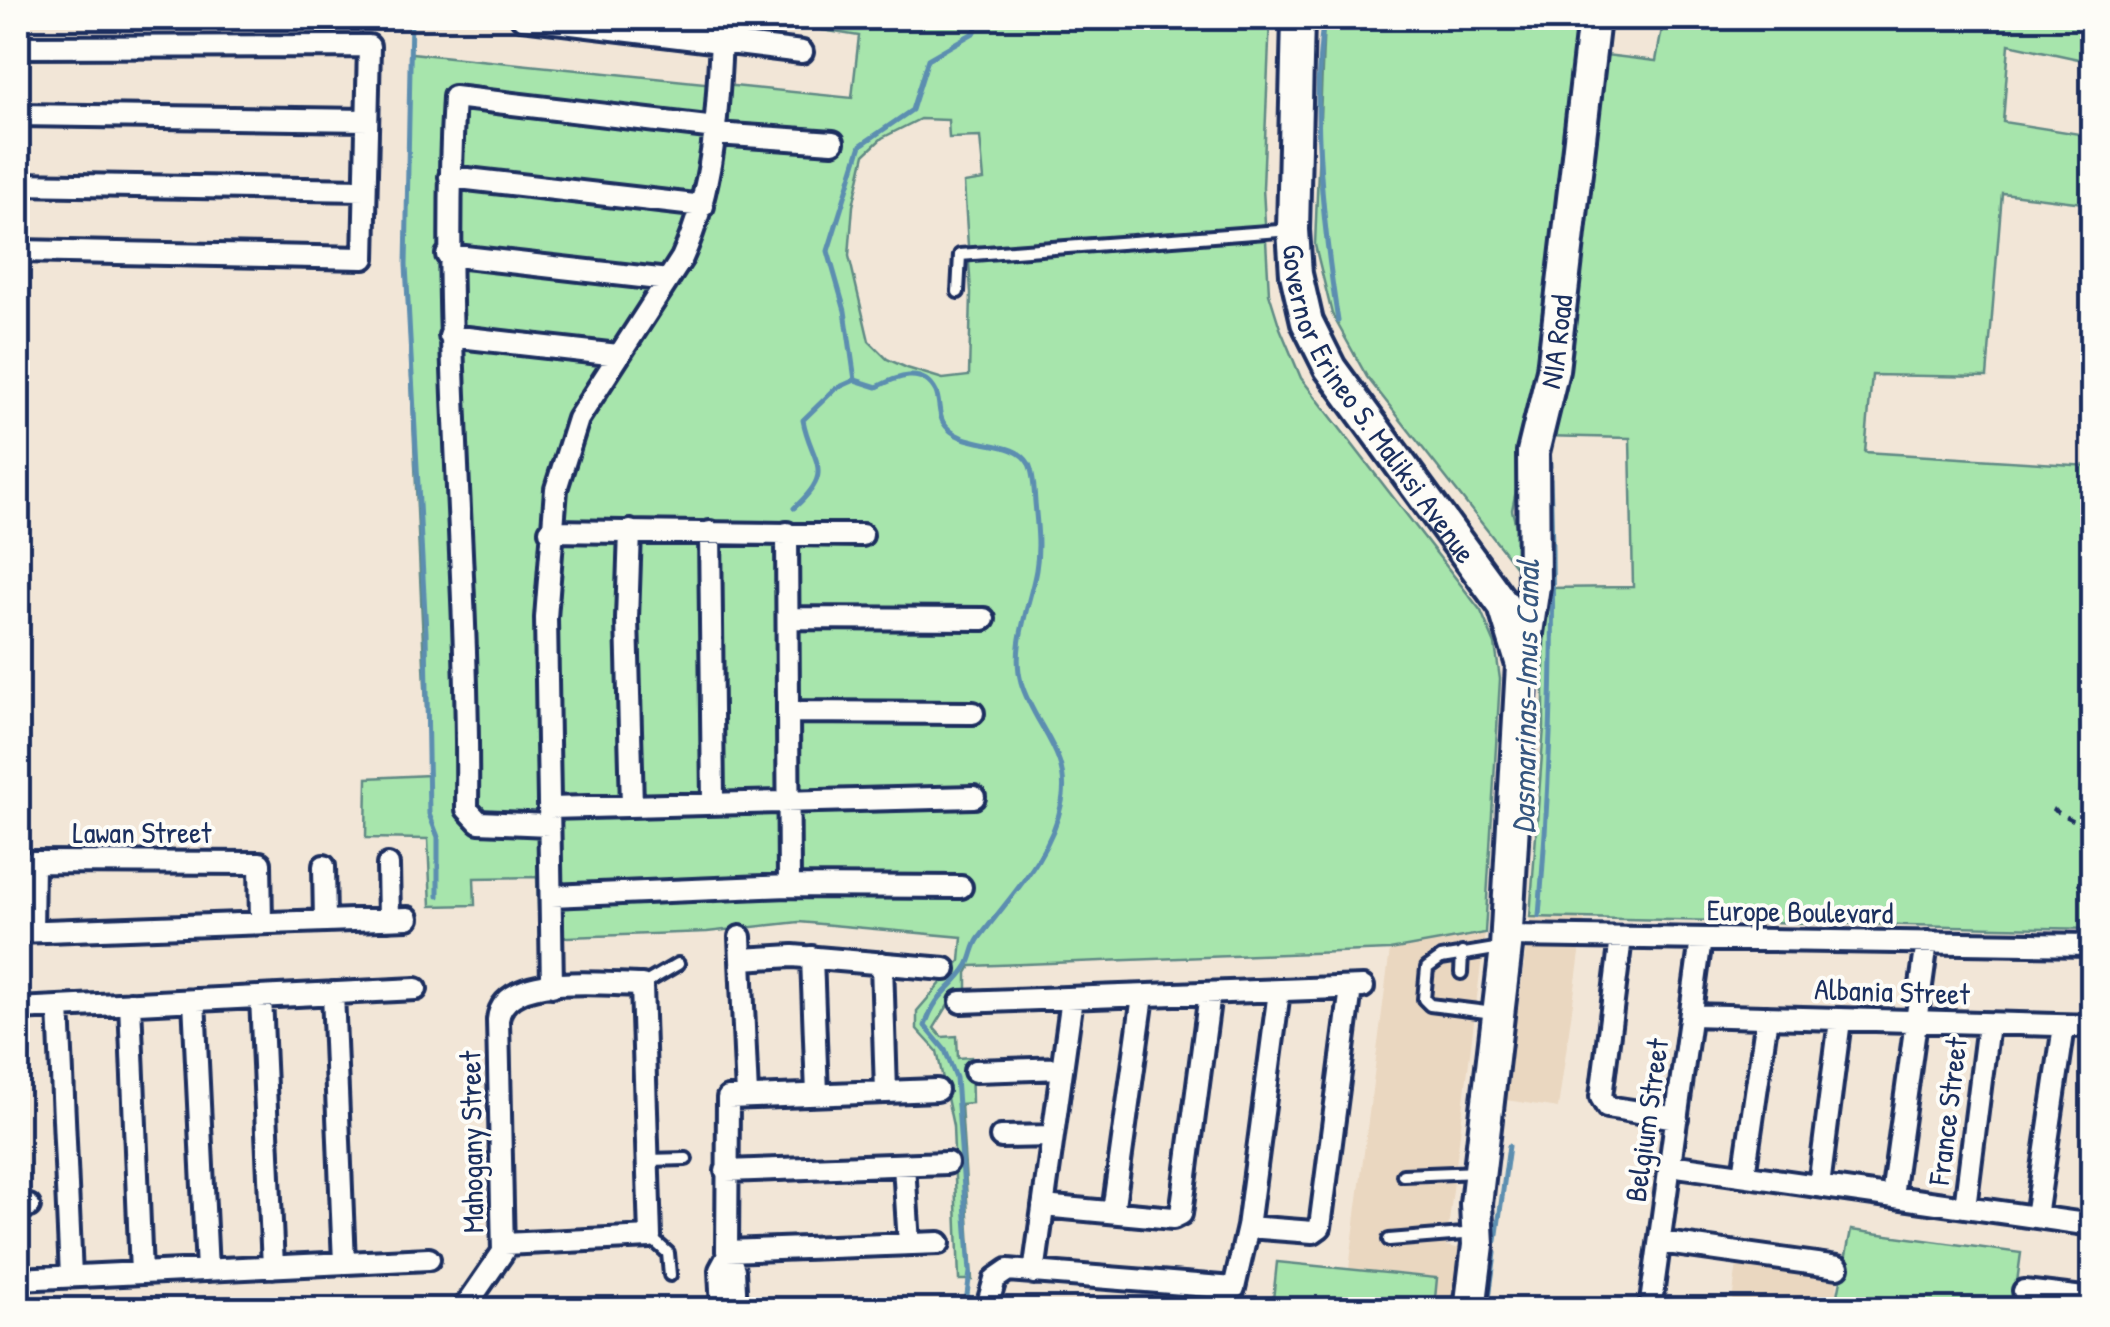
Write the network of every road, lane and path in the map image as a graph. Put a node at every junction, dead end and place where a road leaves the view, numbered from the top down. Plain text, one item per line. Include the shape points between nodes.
1 (522, 18) edge
2 (722, 18) edge
3 (1298, 18) edge
4 (1594, 18) edge
5 (548, 20) edge
6 (634, 25) edge
7 (720, 42) junction
8 (18, 47) edge
9 (802, 52) dead end
10 (18, 114) edge
11 (367, 120) junction
12 (716, 131) junction
13 (833, 142) dead end
14 (450, 178) junction
15 (18, 184) edge
16 (366, 190) junction
17 (703, 206) junction
18 (1292, 230) junction
19 (18, 251) edge
20 (447, 256) junction
21 (668, 280) junction
22 (958, 292) dead end
23 (450, 336) junction
24 (618, 355) junction
25 (550, 531) junction
26 (630, 532) junction
27 (710, 532) junction
28 (787, 533) junction
29 (862, 534) dead end
30 (788, 618) junction
31 (984, 619) dead end
32 (1522, 665) junction
33 (788, 712) junction
34 (972, 713) dead end
35 (974, 797) dead end
36 (789, 799) junction
37 (713, 802) junction
38 (632, 805) junction
39 (2052, 810) dead end
40 (549, 817) junction
41 (2092, 830) edge
42 (324, 866) dead end
43 (388, 866) dead end
44 (2092, 875) edge
45 (789, 886) junction
46 (2078, 886) dead end
47 (961, 887) dead end
48 (551, 896) junction
49 (325, 921) junction
50 (261, 923) junction
51 (25, 931) edge
52 (1621, 938) junction
53 (1701, 939) junction
54 (1507, 942) junction
55 (1927, 942) junction
56 (2092, 945) edge
57 (1462, 953) junction
58 (812, 957) junction
59 (882, 963) junction
60 (678, 964) dead end
61 (944, 970) dead end
62 (1460, 973) dead end
63 (642, 984) junction
64 (552, 986) junction
65 (416, 988) dead end
66 (1279, 991) junction
67 (333, 993) junction
68 (1210, 993) junction
69 (260, 996) junction
70 (1143, 996) junction
71 (1072, 998) junction
72 (194, 1000) junction
73 (961, 1002) dead end
74 (130, 1003) junction
75 (59, 1007) junction
76 (18, 1009) edge
77 (1498, 1013) junction
78 (1691, 1016) junction
79 (1767, 1017) junction
80 (1840, 1020) junction
81 (1916, 1022) junction
82 (1988, 1024) junction
83 (2064, 1026) junction
84 (2092, 1026) edge
85 (1062, 1068) junction
86 (975, 1071) dead end
87 (937, 1090) dead end
88 (886, 1092) junction
89 (817, 1094) junction
90 (747, 1096) junction
91 (1676, 1118) junction
92 (1053, 1136) junction
93 (1001, 1137) dead end
94 (686, 1159) dead end
95 (648, 1160) junction
96 (947, 1164) dead end
97 (904, 1165) junction
98 (1670, 1165) junction
99 (726, 1172) junction
100 (1480, 1172) junction
101 (1403, 1174) dead end
102 (1744, 1176) junction
103 (1818, 1186) junction
104 (1892, 1196) junction
105 (1043, 1206) junction
106 (1964, 1207) junction
107 (1114, 1212) junction
108 (2036, 1217) junction
109 (2092, 1224) edge
110 (1248, 1227) junction
111 (1477, 1233) junction
112 (650, 1238) junction
113 (1389, 1240) dead end
114 (1660, 1242) junction
115 (940, 1243) dead end
116 (504, 1244) junction
117 (909, 1244) junction
118 (727, 1254) junction
119 (428, 1259) dead end
120 (344, 1263) junction
121 (272, 1267) junction
122 (1838, 1267) dead end
123 (207, 1270) junction
124 (141, 1273) junction
125 (1034, 1273) junction
126 (670, 1275) dead end
127 (71, 1276) junction
128 (18, 1279) edge
129 (2024, 1291) dead end
130 (2092, 1299) edge
131 (462, 1310) edge
132 (722, 1310) edge
133 (736, 1310) edge
134 (986, 1310) edge
135 (1470, 1310) edge
136 (1650, 1310) edge

1 - 5 street
2 - 7 street
3 - 18 main road, Governor Erineo S. Maliksi Avenue
4 - 32 main road, NIA Road via 1552,370 1536,425 1534,586
5 - 6 street
6 - 7 street
7 - 9 street
7 - 12 street
8 - 11 street via 369,46
10 - 11 street
11 - 16 street
12 - 13 street
12 - 14 street via 454,97
12 - 17 street
14 - 17 street
14 - 20 street
15 - 16 street
16 - 19 street via 364,258
17 - 21 street
18 - 22 lane via 960,256
18 - 32 main road, Governor Erineo S. Maliksi Avenue via 1300,300 1317,344 1489,582 1513,626
20 - 21 street
20 - 23 street
21 - 24 street
23 - 24 street
23 - 40 street via 468,810 479,822
24 - 25 street via 578,419
25 - 26 street
25 - 40 street
26 - 27 street
26 - 38 street
27 - 28 street
27 - 37 street
28 - 29 street
28 - 30 street
30 - 31 street
30 - 33 street
32 - 54 main road, Governor Erineo S. Maliksi Avenue
33 - 34 street
33 - 36 street
35 - 36 street
36 - 37 street
36 - 45 street
37 - 38 street
38 - 40 street
39 - 41 path
40 - 48 street
42 - 49 street
43 - 49 street via 398,919
44 - 46 path
45 - 47 street
45 - 48 street
48 - 64 street
49 - 50 street
50 - 51 street
50 - 51 street, Lawan Street via 260,863 34,862
52 - 53 street, Europe Boulevard
52 - 54 street, Europe Boulevard
52 - 91 street via 1600,1097 1607,1107
53 - 55 street, Europe Boulevard
53 - 78 street, Belgium Street
54 - 57 lane
54 - 77 main road, Governor Erineo S. Maliksi Avenue
55 - 56 street, Europe Boulevard
55 - 81 street
57 - 62 lane
57 - 77 lane via 1431,961 1424,1000
58 - 59 street
58 - 89 street
58 - 90 street via 741,948
59 - 61 street
59 - 88 street
60 - 63 lane
63 - 64 street
63 - 95 street
64 - 116 street, Mahogany Street via 514,991 498,1020
65 - 67 street
66 - 68 street
66 - 110 street
66 - 110 street via 1358,988 1320,1227
67 - 69 street
67 - 120 street
68 - 70 street
68 - 107 street via 1185,1207 1172,1218
69 - 72 street
69 - 121 street
70 - 71 street
70 - 107 street
71 - 73 street
71 - 85 street
72 - 74 street
72 - 123 street
74 - 75 street
74 - 124 street
75 - 76 street
75 - 127 street
77 - 100 main road, Governor Erineo S. Maliksi Avenue
78 - 79 street, Albania Street
78 - 91 street, Belgium Street
79 - 80 street, Albania Street
79 - 102 street
80 - 81 street, Albania Street
80 - 103 street
81 - 82 street, Albania Street
81 - 104 street
82 - 83 street, Albania Street
82 - 106 street, France Street
83 - 84 street, Albania Street
83 - 108 street
85 - 86 street
85 - 92 street
87 - 88 street
88 - 89 street
89 - 90 street
90 - 99 street via 734,1095 724,1104
91 - 98 street, Belgium Street
92 - 93 street
92 - 105 street
94 - 95 lane
95 - 112 street
96 - 97 street
97 - 99 street
97 - 117 street
98 - 102 street
98 - 114 street, Belgium Street
99 - 118 street
100 - 101 lane
100 - 111 main road, Governor Erineo S. Maliksi Avenue
102 - 103 street
103 - 104 street
104 - 106 street
105 - 107 street
105 - 125 street
106 - 108 street
108 - 109 street
110 - 125 street via 1237,1284 1229,1290
111 - 113 lane
111 - 135 main road, Governor Erineo S. Maliksi Avenue
112 - 116 street
112 - 126 lane via 668,1252
114 - 122 street
114 - 136 street, Belgium Street
115 - 117 street
116 - 131 street, Mahogany Street via 500,1260
117 - 118 street
118 - 132 street via 720,1270
118 - 133 street
119 - 120 street
120 - 121 street
121 - 123 street
123 - 124 street
124 - 127 street
125 - 134 street via 1008,1270 995,1279
127 - 128 street
129 - 130 street

